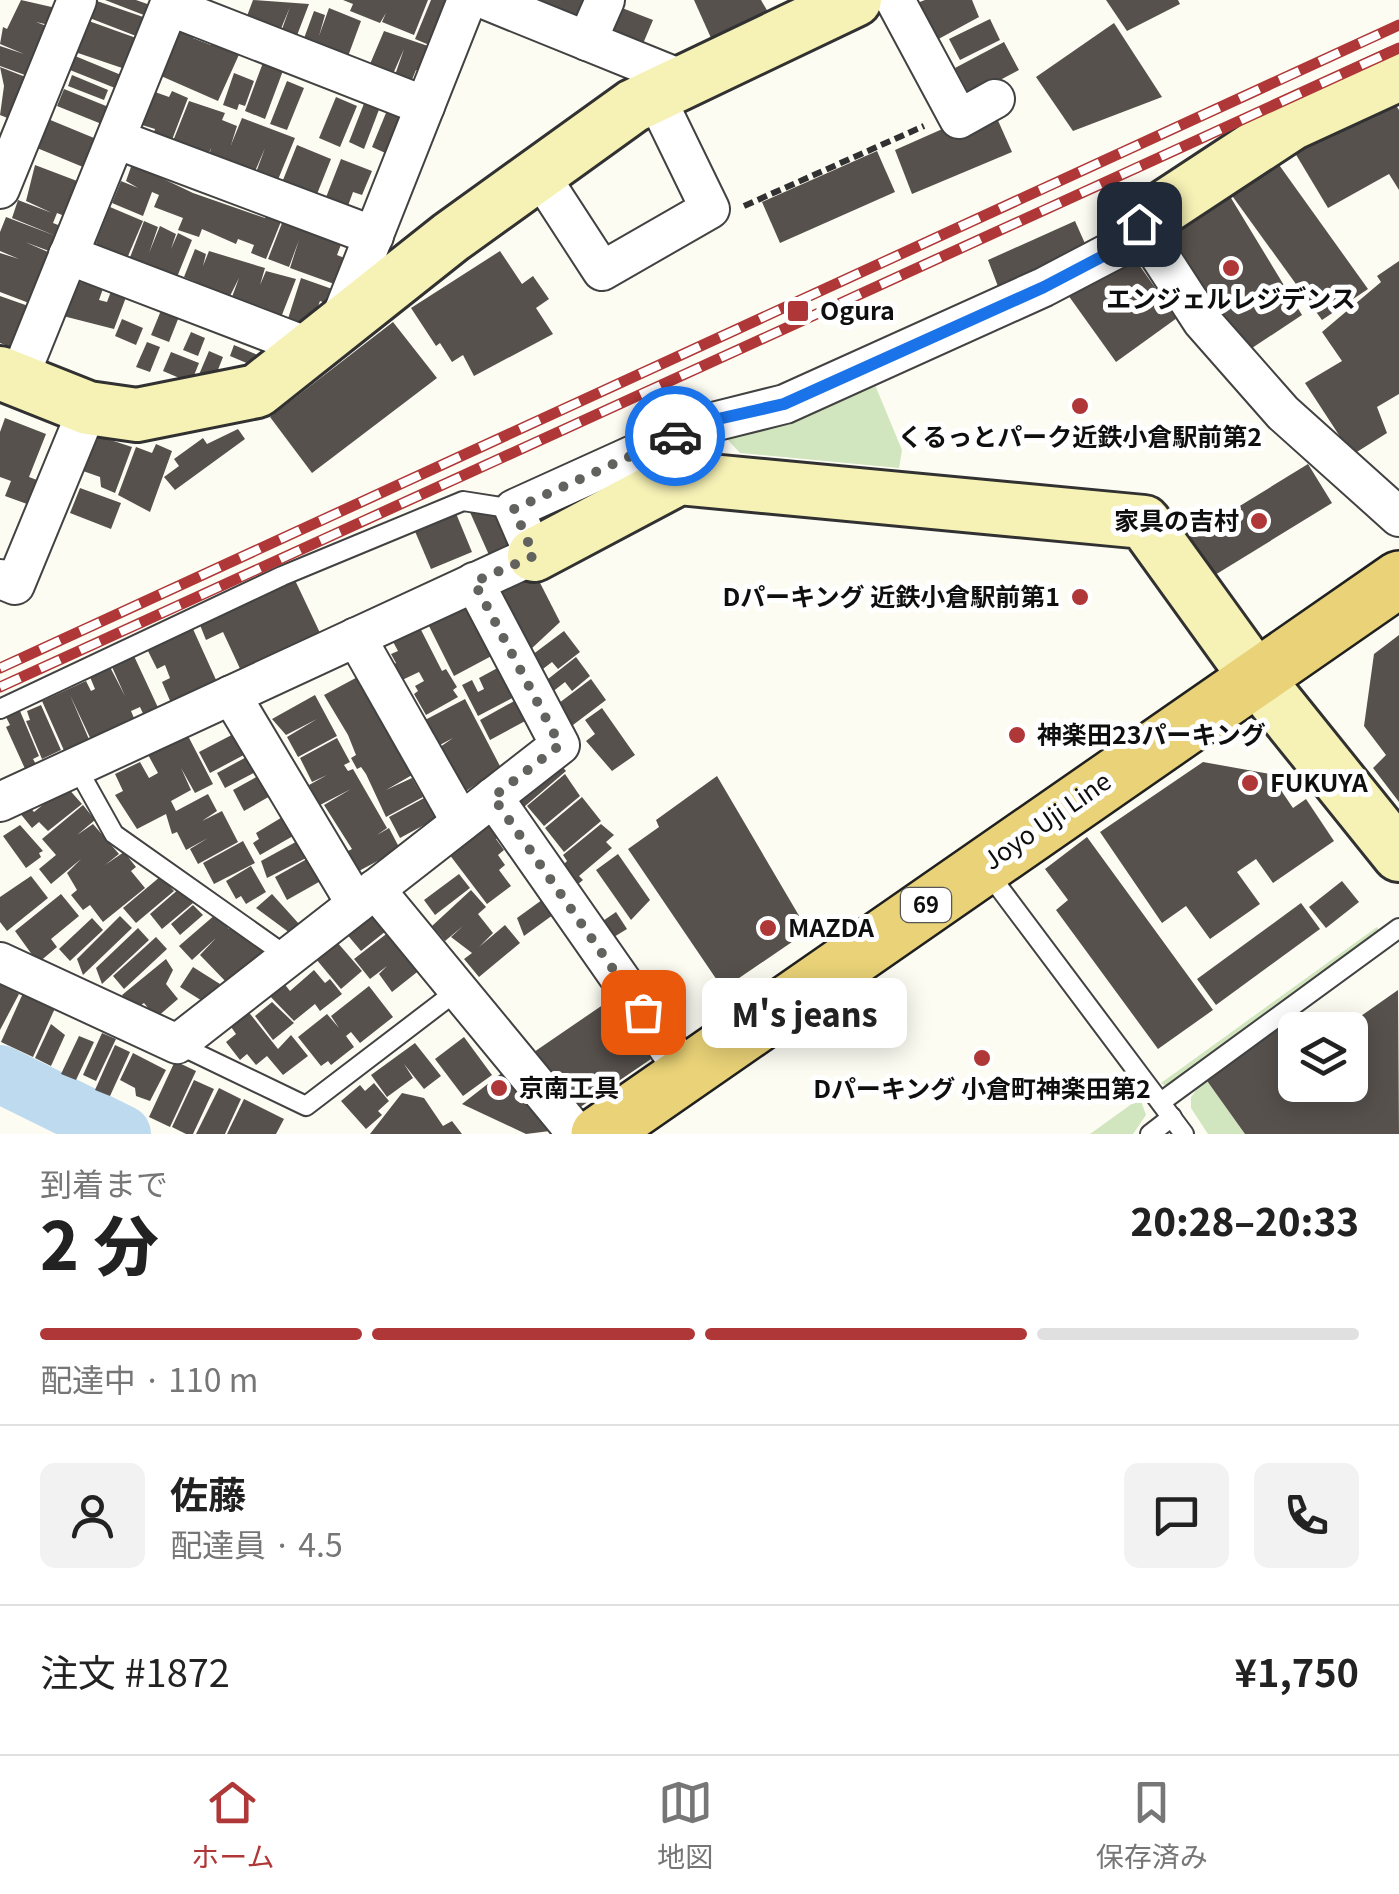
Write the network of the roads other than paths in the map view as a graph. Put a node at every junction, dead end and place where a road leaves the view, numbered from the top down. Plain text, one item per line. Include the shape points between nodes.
1 (77, 0) edge
2 (467, 0) edge
3 (486, 0) edge
4 (604, 0) edge
5 (859, 1) edge
6 (588, 41) junction
7 (1399, 74) edge
8 (671, 88) junction
9 (995, 99) dead end
10 (426, 106) junction
11 (10, 135) edge
12 (116, 139) junction
13 (539, 174) junction
14 (0, 189) edge
15 (1142, 229) junction
16 (374, 236) junction
17 (68, 255) junction
18 (325, 337) junction
19 (9, 377) edge
20 (88, 408) junction
21 (1399, 517) edge
22 (524, 532) junction
23 (0, 579) edge
24 (1399, 579) edge
25 (474, 582) junction
26 (356, 637) junction
27 (1255, 676) junction
28 (231, 694) junction
29 (0, 708) edge
30 (76, 766) junction
31 (493, 797) junction
32 (0, 802) edge
33 (461, 822) junction
34 (1399, 855) edge
35 (982, 866) junction
36 (366, 896) junction
37 (1399, 928) edge
38 (288, 957) junction
39 (0, 962) edge
40 (458, 990) junction
41 (176, 1044) junction
42 (686, 1073) junction
43 (1166, 1110) junction
44 (577, 1134) edge
45 (599, 1134) edge
46 (1150, 1134) edge
47 (1184, 1134) edge

1 - 11 street
2 - 10 street
3 - 6 street
4 - 6 street
5 - 8 street
5 - 9 street via 960,119
6 - 8 street
7 - 15 street via 1291,124
8 - 13 street via 633,106
8 - 13 street via 710,209 602,271
10 - 12 street via 169,6
10 - 16 street
11 - 14 street
12 - 16 street
12 - 17 street
13 - 18 street
15 - 21 street via 1202,321 1272,400
15 - 22 street via 1044,287 784,404 697,426
16 - 18 street
17 - 18 street
17 - 19 street
18 - 20 street via 258,391 137,414
19 - 20 street
20 - 23 street via 16,586
22 - 25 street
22 - 27 street via 680,478 1144,522
22 - 29 lane via 463,501 282,576
24 - 27 main road, Joyo Uji Line / 69
25 - 26 street
25 - 31 street via 560,745
26 - 28 street
26 - 33 street
27 - 34 street
27 - 35 main road, Joyo Uji Line / 69
28 - 30 street
28 - 36 street
30 - 32 street
30 - 38 lane via 114,834
31 - 33 street
31 - 42 street
33 - 36 street
35 - 42 main road, Joyo Uji Line / 69
35 - 43 lane
36 - 38 street
36 - 40 street
37 - 43 lane
38 - 41 street
39 - 41 street
40 - 41 lane via 306,1106
40 - 44 street
42 - 45 main road, Joyo Uji Line / 69
43 - 46 lane
43 - 47 lane

